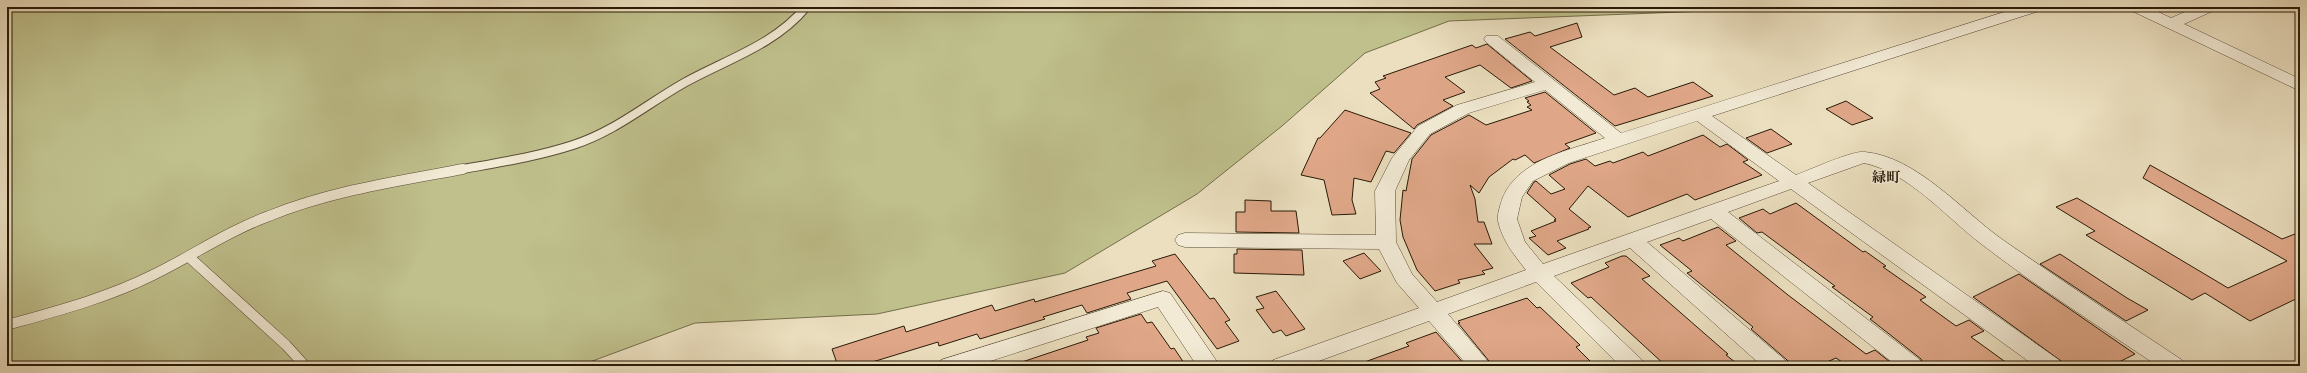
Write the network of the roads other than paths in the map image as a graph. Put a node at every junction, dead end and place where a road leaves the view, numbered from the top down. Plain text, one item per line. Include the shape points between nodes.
1 (806, 7) edge
2 (2136, 7) edge
3 (2209, 7) edge
4 (2032, 8) edge
5 (2171, 24) junction
6 (1492, 39) dead end
7 (1548, 84) junction
8 (2300, 86) edge
9 (1700, 115) junction
10 (1618, 140) junction
11 (1793, 182) junction
12 (1714, 210) junction
13 (1185, 240) dead end
14 (1633, 240) junction
15 (1386, 242) junction
16 (189, 257) junction
17 (1539, 273) junction
18 (1433, 311) junction
19 (7, 325) edge
20 (305, 366) edge
21 (949, 366) edge
22 (1209, 366) edge
23 (1281, 366) edge
24 (1482, 366) edge
25 (1634, 366) edge
26 (1777, 366) edge
27 (1912, 366) edge
28 (2051, 366) edge
29 (2174, 366) edge

1 - 16 lane via 781,30 745,53 677,86 598,136 533,155 310,202 268,216
2 - 5 street
3 - 5 street
4 - 9 street
5 - 8 street
6 - 7 street
7 - 10 street
7 - 15 street via 1463,109 1424,130 1401,158 1385,191
9 - 10 street
9 - 11 street
10 - 17 street via 1562,159 1526,177 1512,197 1507,219 1516,244
11 - 12 street
11 - 28 street
11 - 29 street via 1863,157 1874,157 1890,164 1988,239
12 - 14 street
12 - 27 street
13 - 15 street
14 - 17 street
14 - 26 street
15 - 18 street via 1404,278
16 - 19 lane via 136,283 67,309
16 - 20 lane via 286,345
17 - 18 street
17 - 25 street
18 - 23 street
18 - 24 street
21 - 22 street via 1163,298

